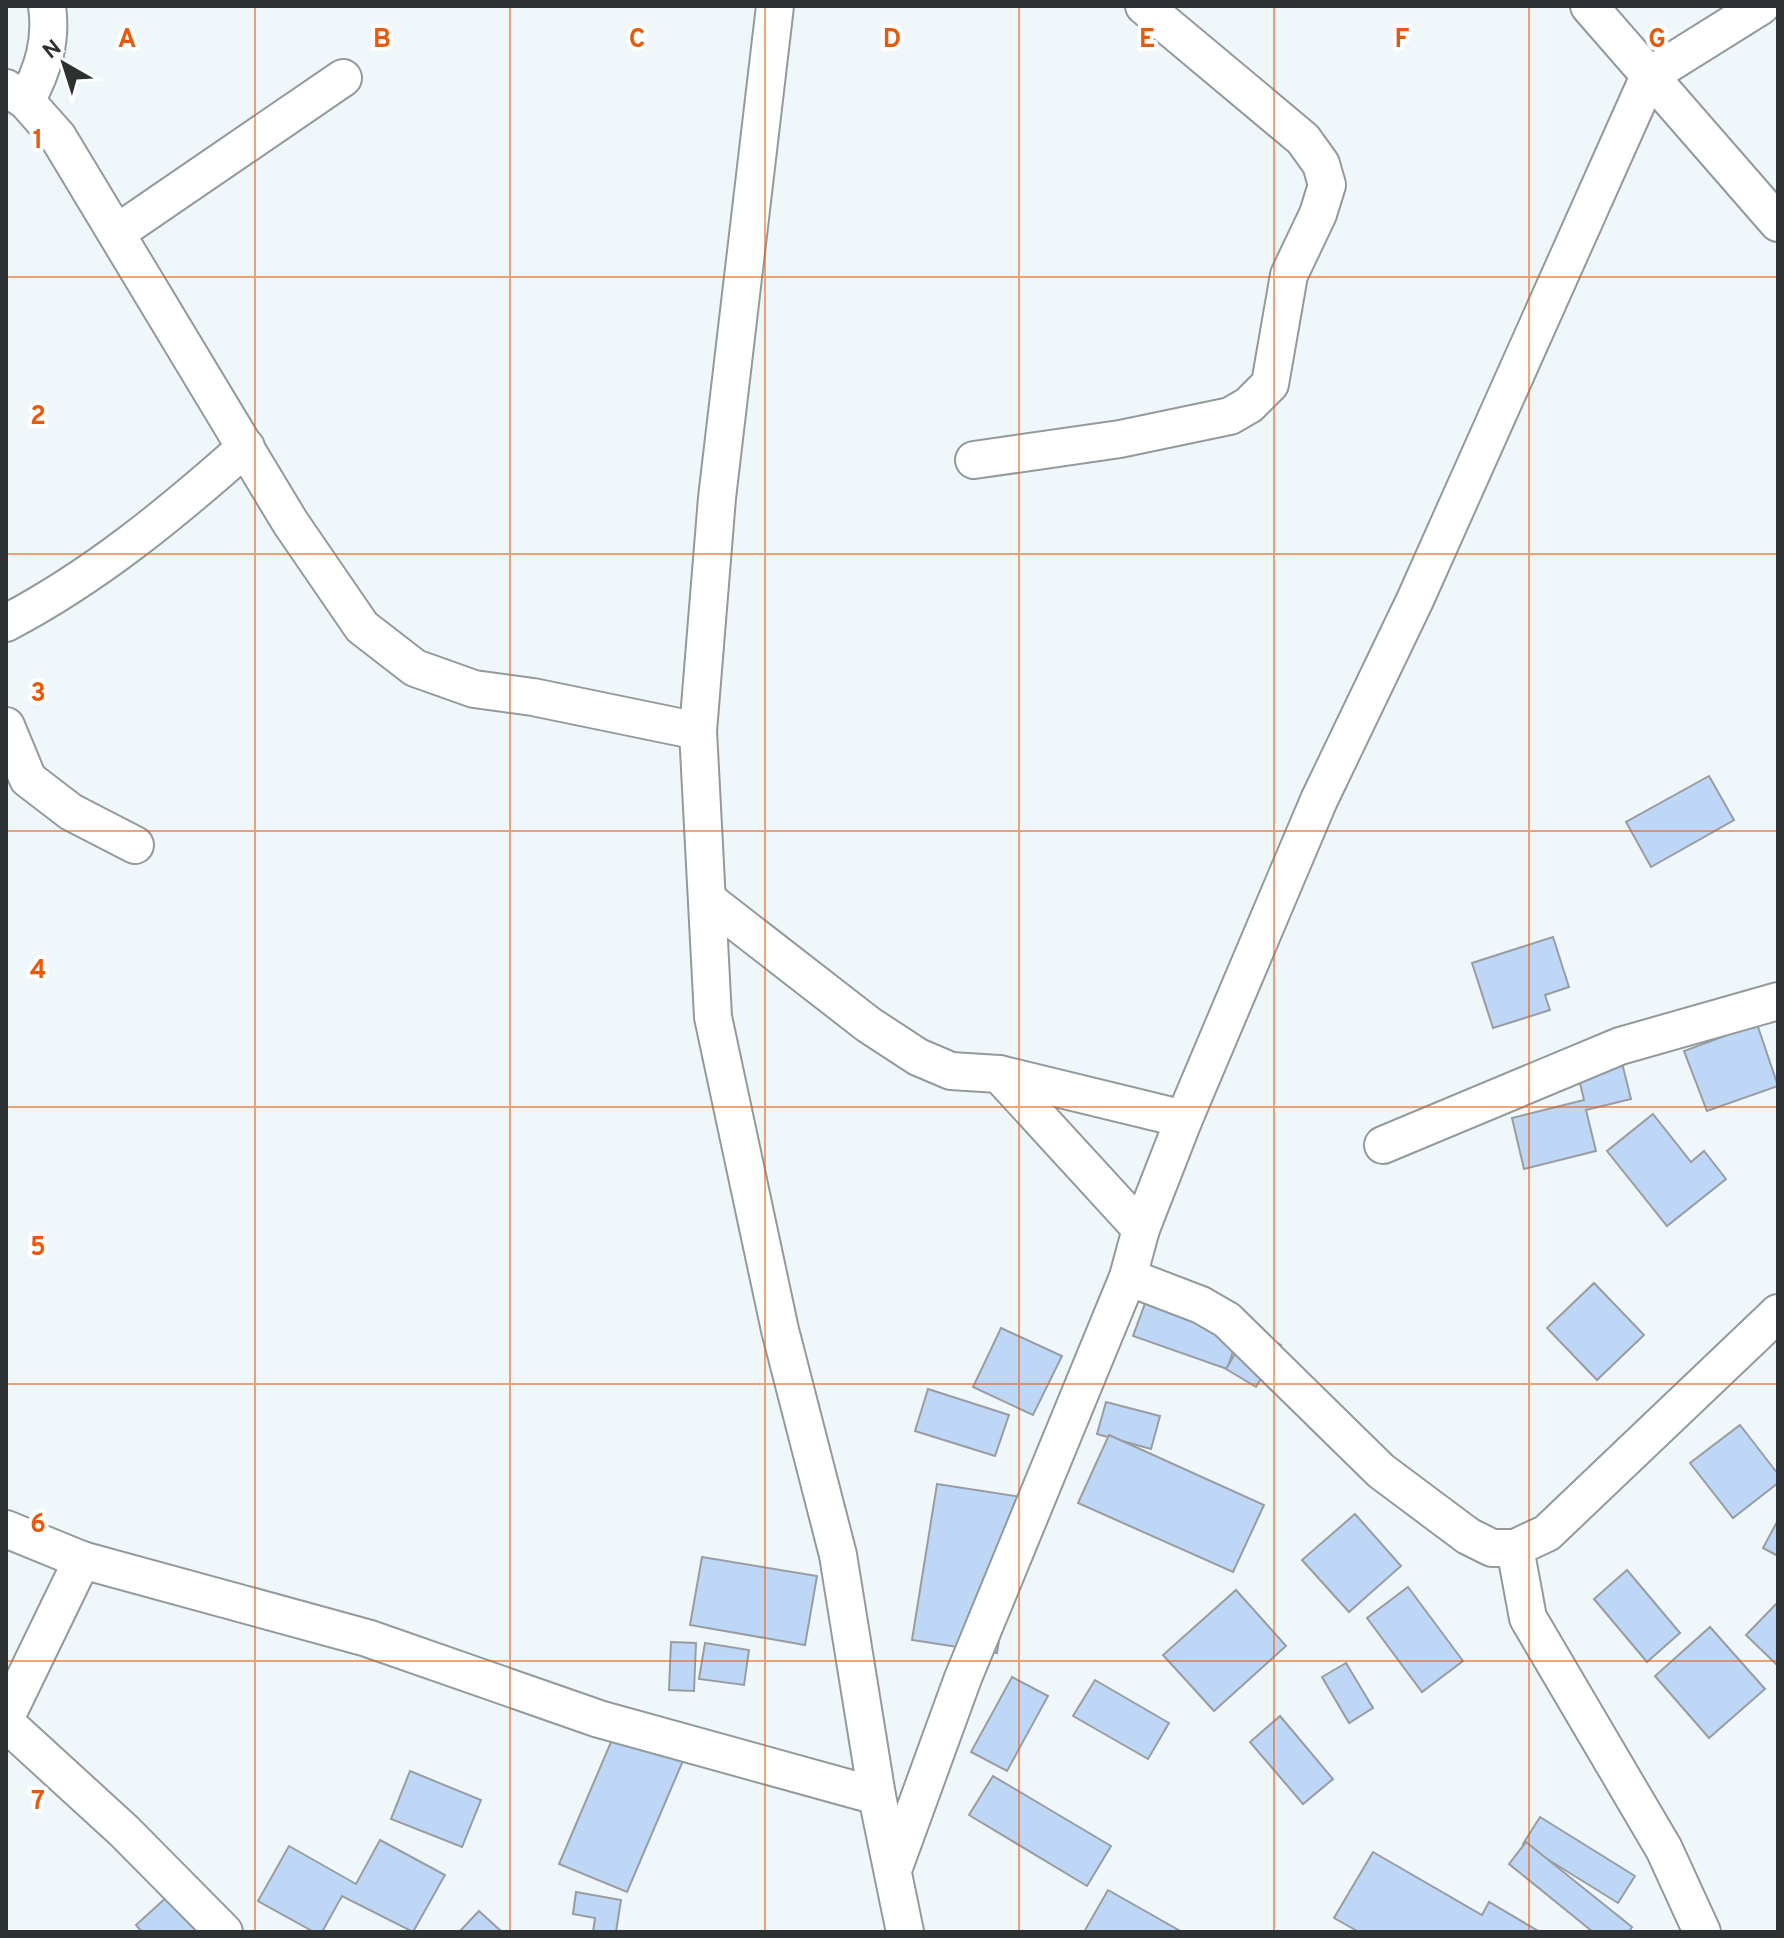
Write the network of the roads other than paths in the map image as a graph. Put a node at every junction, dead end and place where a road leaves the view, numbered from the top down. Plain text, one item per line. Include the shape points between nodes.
1 (47, 6) edge
2 (775, 6) edge
3 (1144, 6) edge
4 (1589, 6) edge
5 (1761, 6) edge
6 (1649, 76) junction
7 (343, 78) dead end
8 (16, 94) edge
9 (1778, 223) edge
10 (118, 232) junction
11 (246, 447) junction
12 (974, 460) dead end
13 (6, 623) edge
14 (6, 726) edge
15 (698, 731) junction
16 (135, 845) dead end
17 (708, 900) junction
18 (1778, 1001) edge
19 (999, 1074) junction
20 (1184, 1119) junction
21 (1383, 1145) dead end
22 (1141, 1229) junction
23 (1128, 1277) junction
24 (1778, 1313) edge
25 (6, 1529) edge
26 (1515, 1548) junction
27 (82, 1560) junction
28 (10, 1704) edge
29 (877, 1796) junction
30 (893, 1870) junction
31 (224, 1932) edge
32 (905, 1932) edge
33 (1702, 1932) edge

1 - 8 street via 43,70
2 - 15 street via 717,498
3 - 12 street via 1303,139 1321,164 1327,185 1289,275 1270,384 1230,416 1120,439
4 - 6 street
5 - 6 street
6 - 9 street
6 - 20 street via 1415,600 1319,800
7 - 10 street
8 - 10 street via 58,137
10 - 11 street
11 - 13 street via 175,510 56,597
11 - 15 street via 362,627 415,668 474,689
14 - 16 street via 28,779 71,812
15 - 17 street
17 - 19 street via 918,1057 951,1071
17 - 29 street via 713,1017 780,1330 838,1555
18 - 21 street via 1620,1046
19 - 20 street
19 - 22 street
20 - 22 street
22 - 23 street
23 - 26 street via 1227,1320 1393,1480 1468,1536 1492,1548
23 - 30 street via 963,1678
24 - 26 street via 1547,1533
25 - 27 street
26 - 33 street via 1528,1618 1664,1849
27 - 28 street
27 - 29 street via 367,1638 599,1719
28 - 31 street
29 - 30 street
30 - 32 street

